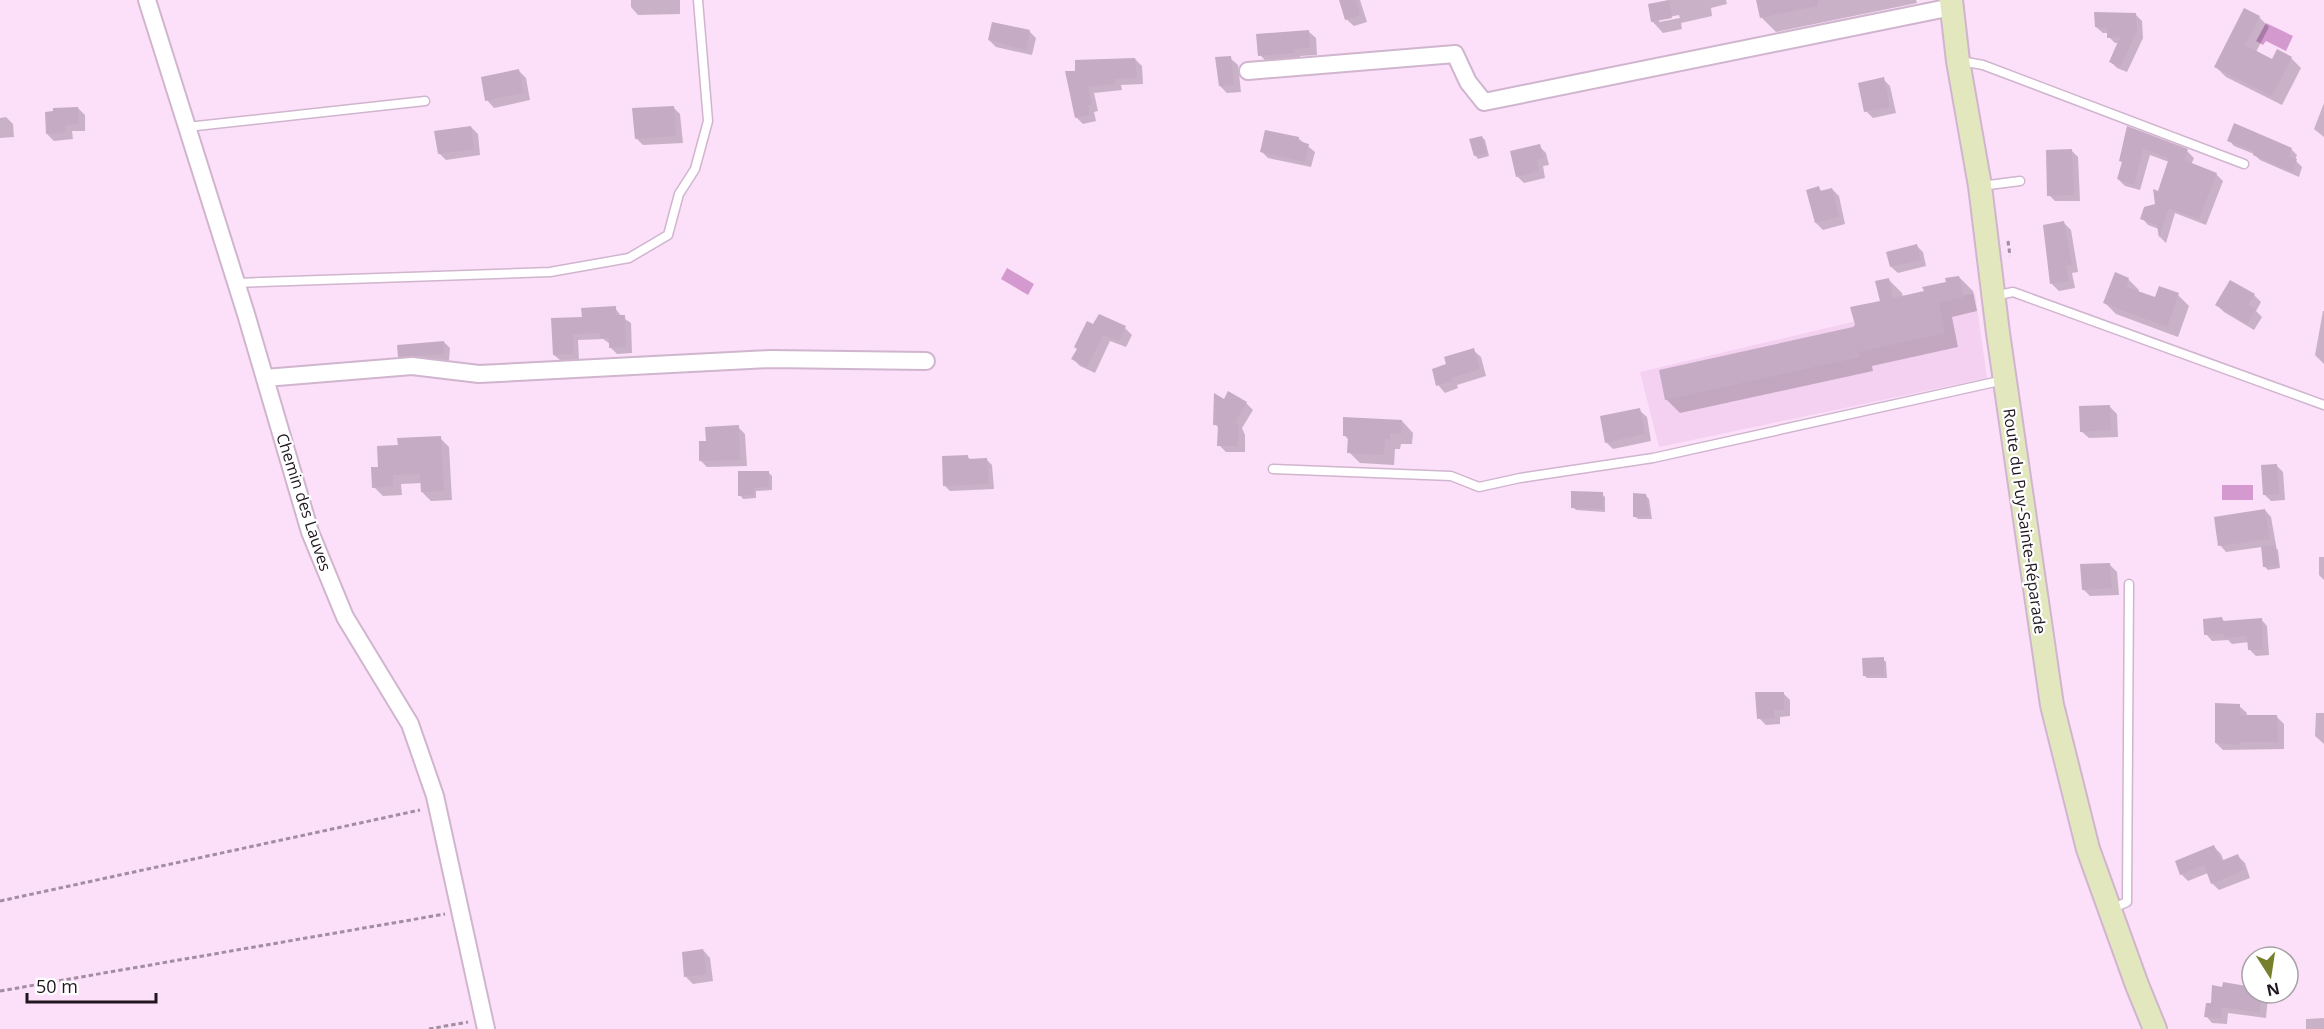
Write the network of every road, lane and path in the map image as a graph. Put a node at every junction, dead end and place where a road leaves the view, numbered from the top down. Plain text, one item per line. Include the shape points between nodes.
1 (147, 0) edge
2 (698, 0) edge
3 (1952, 4) edge
4 (1958, 61) junction
5 (1248, 71) dead end
6 (425, 101) dead end
7 (187, 127) junction
8 (2244, 164) dead end
9 (2020, 181) dead end
10 (1980, 186) junction
11 (236, 284) junction
12 (1993, 296) junction
13 (926, 361) dead end
14 (265, 378) junction
15 (2004, 380) junction
16 (2324, 405) edge
17 (1274, 470) dead end
18 (2129, 584) dead end
19 (437, 806) junction
20 (0, 901) edge
21 (2109, 910) junction
22 (459, 912) junction
23 (0, 991) edge
24 (485, 1024) edge
25 (429, 1029) edge
26 (2155, 1029) edge

1 - 7 street, Chemin des Lauves
2 - 11 lane via 708,121 695,169 679,194 668,235 629,258 550,272
3 - 4 street, Route du Puy-Sainte-Réparade
3 - 5 street via 1484,102 1468,82 1455,54
4 - 8 lane via 1983,65
4 - 10 street, Route du Puy-Sainte-Réparade
6 - 7 lane
7 - 11 street, Chemin des Lauves
9 - 10 lane
10 - 12 street, Route du Puy-Sainte-Réparade
11 - 14 street, Chemin des Lauves
12 - 15 street, Route du Puy-Sainte-Réparade
12 - 16 lane via 2013,292
13 - 14 street via 770,358 479,374 412,366
14 - 19 street, Chemin des Lauves via 327,577 345,617 410,724
15 - 17 lane via 1653,458 1479,487 1451,476
15 - 21 street, Route du Puy-Sainte-Réparade via 2052,705 2088,849
18 - 21 lane via 2127,902
19 - 20 path
19 - 22 street, Chemin des Lauves
21 - 26 street, Route du Puy-Sainte-Réparade
22 - 23 path
22 - 24 street, Chemin des Lauves
24 - 25 path

